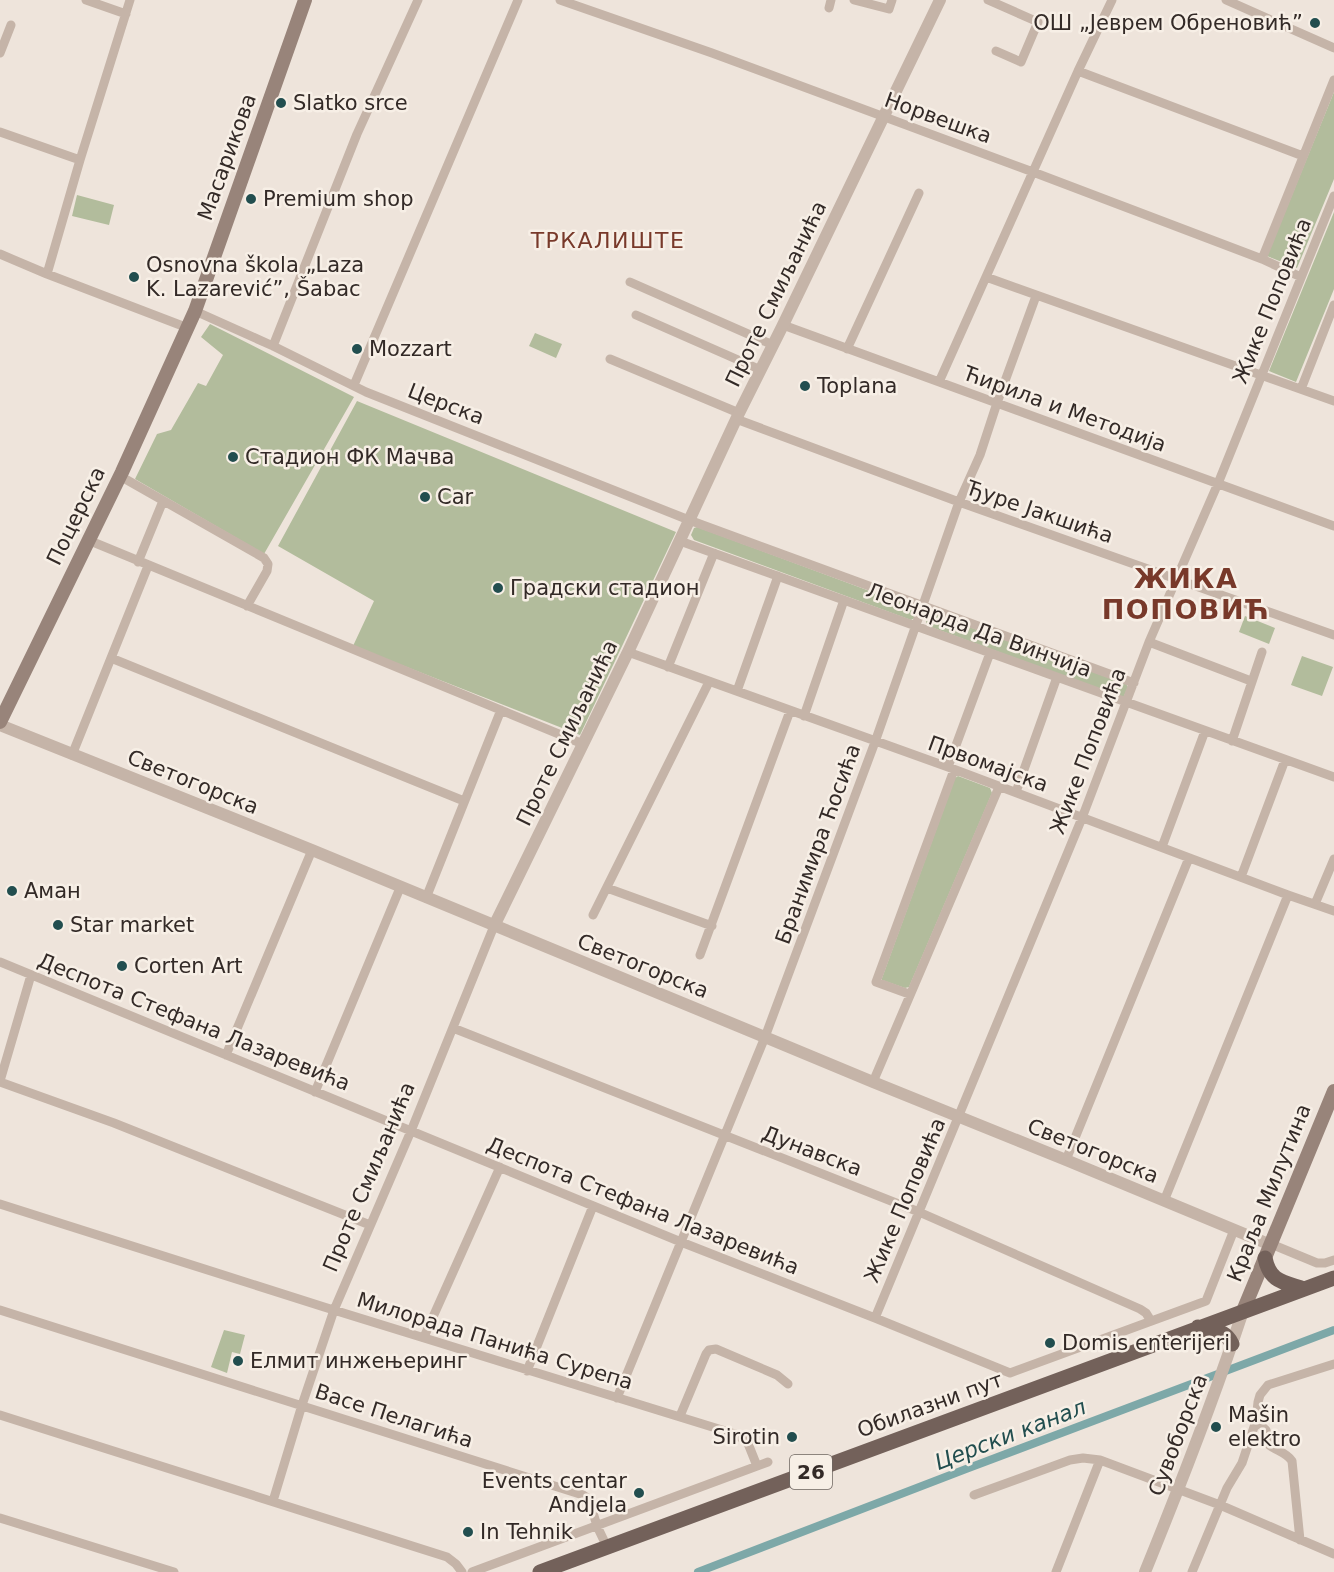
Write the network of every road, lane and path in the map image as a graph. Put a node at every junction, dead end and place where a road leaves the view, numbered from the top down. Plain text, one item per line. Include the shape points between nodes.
1 (86, 0) edge
2 (130, 0) edge
3 (305, 0) edge
4 (418, 0) edge
5 (518, 0) edge
6 (560, 0) edge
7 (854, 0) edge
8 (892, 0) edge
9 (940, 0) edge
10 (988, 0) edge
11 (1112, 0) edge
12 (1226, 0) edge
13 (126, 14) junction
14 (10, 25) dead end
15 (1334, 48) edge
16 (996, 51) dead end
17 (0, 53) edge
18 (1078, 71) junction
19 (1334, 80) edge
20 (884, 117) junction
21 (0, 132) edge
22 (1303, 156) junction
23 (80, 160) junction
24 (1033, 172) junction
25 (919, 193) dead end
26 (1334, 196) edge
27 (0, 254) edge
28 (1262, 260) junction
29 (47, 274) junction
30 (986, 277) junction
31 (1301, 277) junction
32 (630, 282) dead end
33 (1036, 296) junction
34 (1334, 305) edge
35 (195, 311) junction
36 (636, 315) dead end
37 (783, 325) junction
38 (188, 328) junction
39 (273, 345) junction
40 (773, 345) junction
41 (847, 349) junction
42 (610, 359) dead end
43 (761, 370) junction
44 (1262, 375) junction
45 (939, 382) junction
46 (354, 386) junction
47 (1301, 389) junction
48 (1334, 401) edge
49 (997, 403) junction
50 (738, 416) junction
51 (120, 476) junction
52 (1218, 484) junction
53 (163, 501) junction
54 (959, 502) junction
55 (689, 520) junction
56 (1334, 526) edge
57 (88, 540) junction
58 (680, 541) junction
59 (714, 553) junction
60 (138, 562) junction
61 (148, 566) junction
62 (778, 576) junction
63 (1176, 580) junction
64 (844, 600) junction
65 (247, 606) junction
66 (923, 606) junction
67 (916, 626) junction
68 (1334, 635) edge
69 (1149, 642) junction
70 (628, 652) junction
71 (1262, 652) dead end
72 (990, 653) junction
73 (111, 658) junction
74 (668, 667) junction
75 (1057, 677) junction
76 (1251, 681) junction
77 (709, 682) junction
78 (1134, 683) junction
79 (737, 691) junction
80 (1126, 703) junction
81 (501, 710) junction
82 (790, 711) junction
83 (804, 716) junction
84 (0, 723) edge
85 (1205, 731) junction
86 (1232, 741) junction
87 (875, 742) junction
88 (583, 744) junction
89 (72, 754) junction
90 (1285, 760) junction
91 (951, 769) junction
92 (1334, 777) edge
93 (999, 786) junction
94 (1016, 792) junction
95 (464, 801) junction
96 (1082, 818) junction
97 (1162, 847) junction
98 (312, 850) junction
99 (1190, 858) junction
100 (1334, 859) edge
101 (1241, 877) junction
102 (400, 888) junction
103 (607, 888) junction
104 (1288, 895) junction
105 (426, 898) junction
106 (1315, 904) junction
107 (1334, 911) edge
108 (593, 915) dead end
109 (494, 926) junction
110 (711, 926) junction
111 (700, 955) dead end
112 (0, 962) edge
113 (31, 975) junction
114 (909, 994) junction
115 (453, 1028) junction
116 (765, 1037) junction
117 (225, 1055) junction
118 (0, 1081) edge
119 (873, 1083) junction
120 (1334, 1091) edge
121 (315, 1092) junction
122 (959, 1118) junction
123 (411, 1131) junction
124 (724, 1136) junction
125 (1066, 1160) junction
126 (500, 1167) junction
127 (1164, 1201) junction
128 (0, 1204) edge
129 (593, 1206) junction
130 (919, 1212) junction
131 (370, 1225) junction
132 (1234, 1230) junction
133 (681, 1242) junction
134 (1269, 1249) junction
135 (1334, 1260) edge
136 (1334, 1278) edge
137 (1304, 1289) junction
138 (0, 1310) edge
139 (334, 1310) junction
140 (1243, 1311) junction
141 (875, 1318) junction
142 (1151, 1321) junction
143 (1198, 1328) junction
144 (424, 1337) junction
145 (1231, 1347) junction
146 (1334, 1364) edge
147 (527, 1371) junction
148 (788, 1384) dead end
149 (617, 1398) junction
150 (302, 1405) junction
151 (0, 1415) edge
152 (680, 1416) junction
153 (1256, 1421) junction
154 (1100, 1460) junction
155 (768, 1462) dead end
156 (757, 1466) junction
157 (1179, 1490) junction
158 (974, 1495) dead end
159 (273, 1501) junction
160 (1220, 1505) junction
161 (0, 1518) edge
162 (597, 1526) junction
163 (1300, 1540) junction
164 (607, 1547) junction
165 (1334, 1554) edge
166 (174, 1572) edge
167 (462, 1572) edge
168 (472, 1572) edge
169 (540, 1572) edge
170 (1056, 1572) edge
171 (1145, 1572) edge
172 (1192, 1572) edge

1 - 13 street
2 - 13 street
3 - 35 main road, Масарикова
4 - 39 street via 357,134
5 - 46 street
6 - 20 street, Норвешка
7 - 8 street via 889,9
9 - 20 street, Проте Смиљанића
10 - 16 street via 1038,22 1021,62
11 - 18 street
12 - 15 street
13 - 23 street
14 - 17 street
18 - 22 street
18 - 24 street
19 - 22 street
20 - 24 street, Норвешка
20 - 37 street, Проте Смиљанића
21 - 23 street
22 - 28 street
23 - 29 street
24 - 28 street, Норвешка
24 - 30 street
25 - 41 street
26 - 31 street, Жике Поповића
27 - 29 street
28 - 31 street, Норвешка
29 - 38 street
30 - 33 street
30 - 45 street
31 - 44 street, Жике Поповића
32 - 40 street
33 - 44 street
33 - 49 street, Бранимира Ћосића
34 - 47 street
35 - 38 main road, Масарикова
35 - 39 street, Церска
36 - 43 street
37 - 40 street, Проте Смиљанића
37 - 41 street, Ћирила и Методија
38 - 51 main road, Поцерска
39 - 46 street, Церска
40 - 43 street, Проте Смиљанића
41 - 45 street, Ћирила и Методија
42 - 50 street, Ђуре Јакшића
43 - 50 street, Проте Смиљанића
44 - 47 street
44 - 52 street, Жике Поповића
45 - 49 street, Ћирила и Методија
46 - 55 street, Церска
47 - 48 street
49 - 52 street, Ћирила и Методија
49 - 54 street, Бранимира Ћосића
50 - 54 street, Ђуре Јакшића
50 - 55 street, Проте Смиљанића
51 - 53 street
51 - 57 main road, Поцерска
52 - 56 street, Ћирила и Методија
52 - 63 street, Жике Поповића
53 - 60 street
53 - 65 street via 266,561 267,571
54 - 63 street, Ђуре Јакшића
54 - 66 street, Бранимира Ћосића
55 - 58 street, Проте Смиљанића
55 - 66 street, Леонарда Да Винчија
57 - 60 street
57 - 84 main road, Поцерска
58 - 59 street, Леонарда Да Винчија
58 - 70 street, Проте Смиљанића
59 - 62 street, Леонарда Да Винчија
59 - 74 street
60 - 61 street
61 - 65 street
61 - 73 street
62 - 64 street, Леонарда Да Винчија
62 - 79 street
63 - 68 street, Ђуре Јакшића
63 - 69 street, Жике Поповића
64 - 67 street, Леонарда Да Винчија
64 - 83 street
65 - 81 street
66 - 67 street, Бранимира Ћосића
66 - 78 street, Леонарда Да Винчија
67 - 72 street, Леонарда Да Винчија
67 - 87 street, Бранимира Ћосића
69 - 76 street
69 - 78 street, Жике Поповића
70 - 74 street, Првомајска
70 - 88 street, Проте Смиљанића
71 - 76 street
72 - 75 street, Леонарда Да Винчија
72 - 91 street
73 - 89 street
73 - 95 street
74 - 77 street, Првомајска
75 - 80 street, Леонарда Да Винчија
75 - 94 street
76 - 86 street
77 - 79 street, Првомајска
77 - 103 street
78 - 80 street, Жике Поповића
79 - 82 street, Првомајска
80 - 85 street, Леонарда Да Винчија
80 - 96 street, Жике Поповића
81 - 88 street
81 - 95 street
82 - 83 street, Првомајска
82 - 110 street
83 - 87 street, Првомајска
84 - 89 street, Светогорска
85 - 86 street, Леонарда Да Винчија
85 - 97 street
86 - 90 street, Леонарда Да Винчија
87 - 91 street, Првомајска
87 - 116 street, Бранимира Ћосића
88 - 109 street, Проте Смиљанића
89 - 98 street, Светогорска
90 - 92 street, Леонарда Да Винчија
90 - 101 street
91 - 93 street, Првомајска
91 - 114 street via 876,982
93 - 94 street, Првомајска
93 - 114 street
94 - 96 street, Првомајска
95 - 105 street
96 - 97 street, Првомајска
96 - 122 street, Жике Поповића
97 - 99 street, Првомајска
98 - 102 street, Светогорска
98 - 117 street
99 - 101 street, Првомајска
99 - 125 street
100 - 106 street
101 - 104 street, Првомајска
102 - 105 street, Светогорска
102 - 121 street
103 - 108 street
103 - 110 street
104 - 106 street, Првомајска
104 - 127 street
105 - 109 street, Светогорска
106 - 107 street, Првомајска
109 - 115 street, Проте Смиљанића
109 - 116 street, Светогорска
110 - 111 street
112 - 113 street, Деспота Стефана Лазаревића
113 - 117 street, Деспота Стефана Лазаревића
113 - 118 street
114 - 119 street
115 - 123 street, Проте Смиљанића
115 - 124 street, Дунавска
116 - 119 street, Светогорска
116 - 124 street, Бранимира Ћосића
117 - 121 street, Деспота Стефана Лазаревића
118 - 131 street
119 - 122 street, Светогорска
120 - 134 main road, Краља Милутина
121 - 123 street, Деспота Стефана Лазаревића
122 - 125 street, Светогорска
122 - 130 street, Жике Поповића
123 - 126 street, Деспота Стефана Лазаревића
123 - 131 street, Проте Смиљанића
124 - 130 street, Дунавска
124 - 133 street, Бранимира Ћосића
125 - 127 street, Светогорска
126 - 129 street, Деспота Стефана Лазаревића
126 - 144 street
127 - 132 street, Светогорска
128 - 139 street, Милорада Панића Сурепа
129 - 133 street, Деспота Стефана Лазаревића
129 - 147 street
130 - 141 street, Жике Поповића
130 - 142 street, Дунавска via 1140,1309
131 - 139 street, Проте Смиљанића
132 - 134 street, Светогорска
132 - 142 street, Деспота Стефана Лазаревића via 1206,1301
133 - 141 street, Деспота Стефана Лазаревића
133 - 149 street, Бранимира Ћосића
134 - 135 street via 1317,1263
134 - 137 main road via 1268,1269 1275,1279
134 - 140 main road, Краља Милутина
136 - 137 main road, Обилазни пут / 26
137 - 140 main road, Обилазни пут / 26
138 - 150 street, Васе Пелагића
139 - 144 street, Милорада Панића Сурепа
139 - 150 street, Проте Смиљанића
140 - 143 main road, Обилазни пут / 26
140 - 145 street, Сувоборска
141 - 142 street, Деспота Стефана Лазаревића via 1010,1372
143 - 145 main road via 1228,1336
143 - 164 main road, Обилазни пут / 26
144 - 147 street, Милорада Панића Сурепа
145 - 157 street, Сувоборска
146 - 153 street via 1268,1385 1260,1395
147 - 149 street, Милорада Панића Сурепа
148 - 152 street via 777,1375 716,1349 709,1350
149 - 152 street, Милорада Панића Сурепа
150 - 159 street, Проте Смиљанића
150 - 162 street, Васе Пелагића via 583,1496 589,1499
151 - 159 street
152 - 156 street, Милорада Панића Сурепа via 747,1441
153 - 160 street via 1242,1463
153 - 163 street via 1266,1430 1268,1444 1292,1461
154 - 157 street
154 - 158 street via 1070,1460
154 - 170 street
155 - 156 street
156 - 162 street
157 - 160 street
157 - 171 street, Сувоборска
159 - 167 street via 447,1557
160 - 163 street
160 - 172 street
161 - 166 street
162 - 164 street, Васе Пелагића
162 - 168 street
163 - 165 street
164 - 169 main road, Обилазни пут / 26

